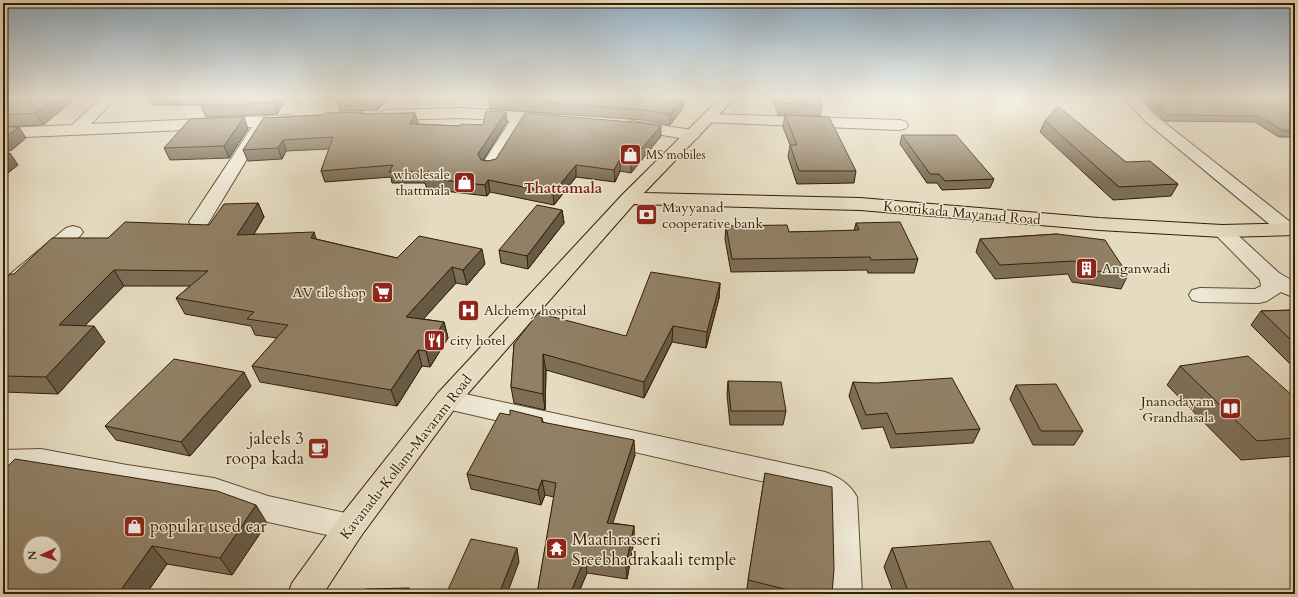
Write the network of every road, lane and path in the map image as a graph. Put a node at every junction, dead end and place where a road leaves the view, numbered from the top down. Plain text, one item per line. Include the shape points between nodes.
1 (80, 125) edge
2 (186, 125) edge
3 (260, 125) edge
4 (515, 125) edge
5 (620, 125) edge
6 (701, 125) edge
7 (1159, 125) edge
8 (900, 126) dead end
9 (699, 127) junction
10 (76, 129) junction
11 (3, 133) edge
12 (490, 166) edge
13 (629, 198) junction
14 (199, 222) dead end
15 (1291, 229) edge
16 (1222, 231) junction
17 (73, 232) dead end
18 (1271, 278) junction
19 (3, 291) edge
20 (1295, 291) edge
21 (1200, 295) dead end
22 (447, 400) junction
23 (3, 461) edge
24 (350, 527) junction
25 (304, 594) edge
26 (846, 594) edge

1 - 10 street
2 - 10 street
3 - 14 street
4 - 12 street
5 - 9 street
6 - 9 main road, Kavanadu-Kollam-Mavaram Road
7 - 15 street
8 - 9 street
9 - 13 main road, Kavanadu-Kollam-Mavaram Road
10 - 11 street
13 - 16 main road, Koottikada Mayanad Road via 860,204 1099,224
13 - 22 main road, Kavanadu-Kollam-Mavaram Road
15 - 16 main road, Koottikada Mayanad Road
16 - 18 street
17 - 19 street
18 - 20 street
18 - 21 street via 1272,289 1259,296
22 - 24 main road, Kavanadu-Kollam-Mavaram Road
22 - 26 street via 825,484 842,497
23 - 24 street via 41,460 127,477 214,490 268,509
24 - 25 main road, Kavanadu-Kollam-Mavaram Road

